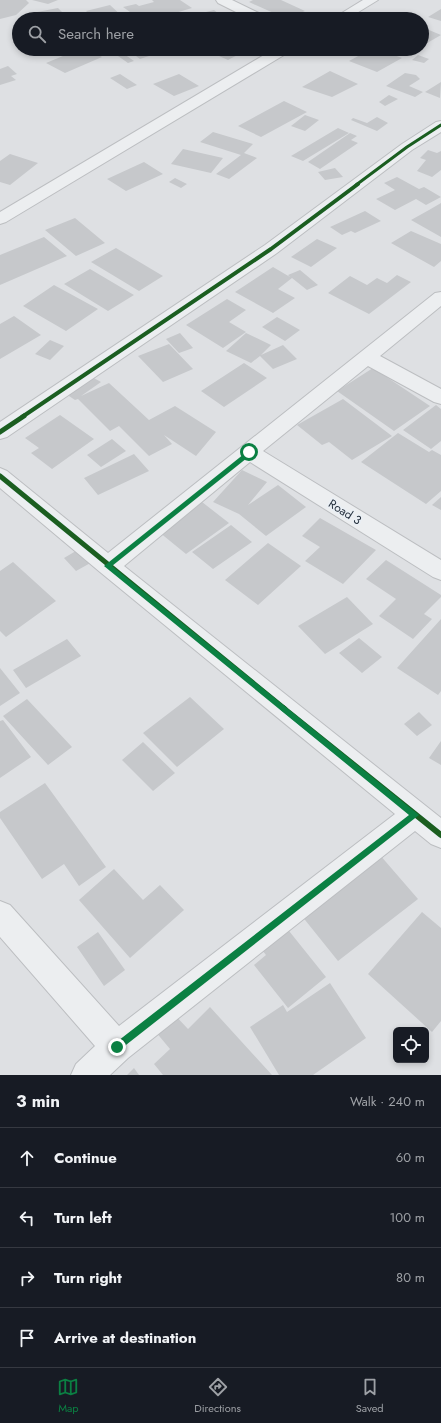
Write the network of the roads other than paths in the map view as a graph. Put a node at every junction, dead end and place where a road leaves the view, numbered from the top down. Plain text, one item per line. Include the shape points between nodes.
1 (222, 0) edge
2 (372, 0) edge
3 (246, 12) edge
4 (351, 12) edge
5 (272, 56) edge
6 (441, 125) edge
7 (0, 219) edge
8 (441, 297) edge
9 (367, 358) junction
10 (441, 397) edge
11 (0, 432) edge
12 (249, 452) junction
13 (0, 476) edge
14 (108, 566) junction
15 (441, 571) edge
16 (415, 815) junction
17 (441, 835) edge
18 (0, 915) edge
19 (117, 1047) junction
20 (87, 1075) edge

1 - 3 street
2 - 4 street
5 - 7 street
6 - 11 street via 271,249
8 - 9 street
9 - 10 street
9 - 12 street
12 - 14 street
12 - 15 street, Road 3
13 - 14 street
14 - 16 street
16 - 17 street
16 - 19 street
18 - 19 street
19 - 20 street

